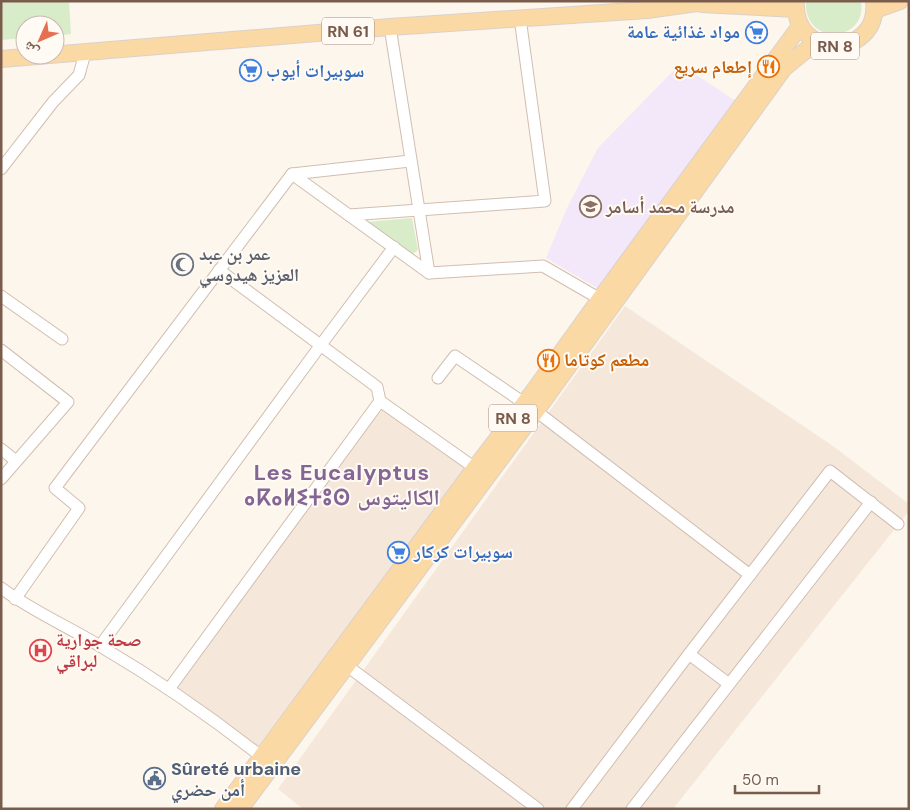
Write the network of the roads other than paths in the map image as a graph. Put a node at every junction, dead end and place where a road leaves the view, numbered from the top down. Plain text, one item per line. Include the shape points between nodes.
1 (711, 1) edge
2 (900, 1) edge
3 (694, 4) junction
4 (796, 5) edge
5 (874, 6) edge
6 (520, 18) junction
7 (800, 26) junction
8 (390, 27) junction
9 (816, 42) junction
10 (85, 53) junction
11 (1, 59) edge
12 (410, 161) junction
13 (1, 169) edge
14 (292, 174) junction
15 (419, 210) junction
16 (349, 215) junction
17 (394, 247) junction
18 (219, 270) junction
19 (429, 273) junction
20 (1, 296) edge
21 (600, 299) junction
22 (62, 339) dead end
23 (320, 346) junction
24 (1, 350) edge
25 (438, 378) dead end
26 (380, 400) junction
27 (530, 407) junction
28 (1, 449) edge
29 (16, 461) junction
30 (475, 468) junction
31 (1, 479) edge
32 (871, 502) junction
33 (898, 524) dead end
34 (750, 575) junction
35 (1, 588) edge
36 (15, 599) junction
37 (100, 646) junction
38 (689, 654) junction
39 (346, 665) junction
40 (729, 684) junction
41 (169, 688) junction
42 (267, 761) junction
43 (223, 809) edge
44 (240, 809) edge
45 (538, 809) edge
46 (572, 809) edge
47 (632, 809) edge

1 - 3 main road, RN 61
2 - 5 main road
3 - 4 main road, RN 61
3 - 6 main road, RN 61
4 - 7 main road, RN 8
5 - 9 main road, RN 8 via 870,24 853,42 828,46
6 - 8 main road, RN 61
6 - 15 street via 545,201
7 - 9 main road, RN 8
7 - 21 main road, RN 8
8 - 10 main road, RN 61
8 - 12 street
9 - 27 main road, RN 8 via 784,68
10 - 11 main road, RN 61
10 - 13 street via 79,75 53,102
12 - 14 street
12 - 15 street
14 - 16 street
14 - 18 street
15 - 16 street
15 - 19 street
16 - 17 street
17 - 19 street
17 - 23 street
18 - 23 street
18 - 36 street via 55,488 79,508
19 - 21 street via 543,266
20 - 22 street
21 - 27 main road, RN 8
23 - 26 street via 377,387
23 - 37 street
24 - 29 street via 68,402
25 - 27 street via 455,356
26 - 30 street
26 - 41 street
27 - 30 main road, RN 8
27 - 34 street
27 - 39 main road, RN 8
28 - 29 street
29 - 31 street
30 - 42 main road, RN 8
32 - 33 street
32 - 34 street via 830,471
32 - 40 street
34 - 38 street
35 - 36 street
36 - 37 street
37 - 41 street
38 - 40 street
38 - 46 street
39 - 42 main road, RN 8
39 - 45 street
40 - 47 street
41 - 42 street
42 - 43 main road, RN 8
42 - 44 main road, RN 8

